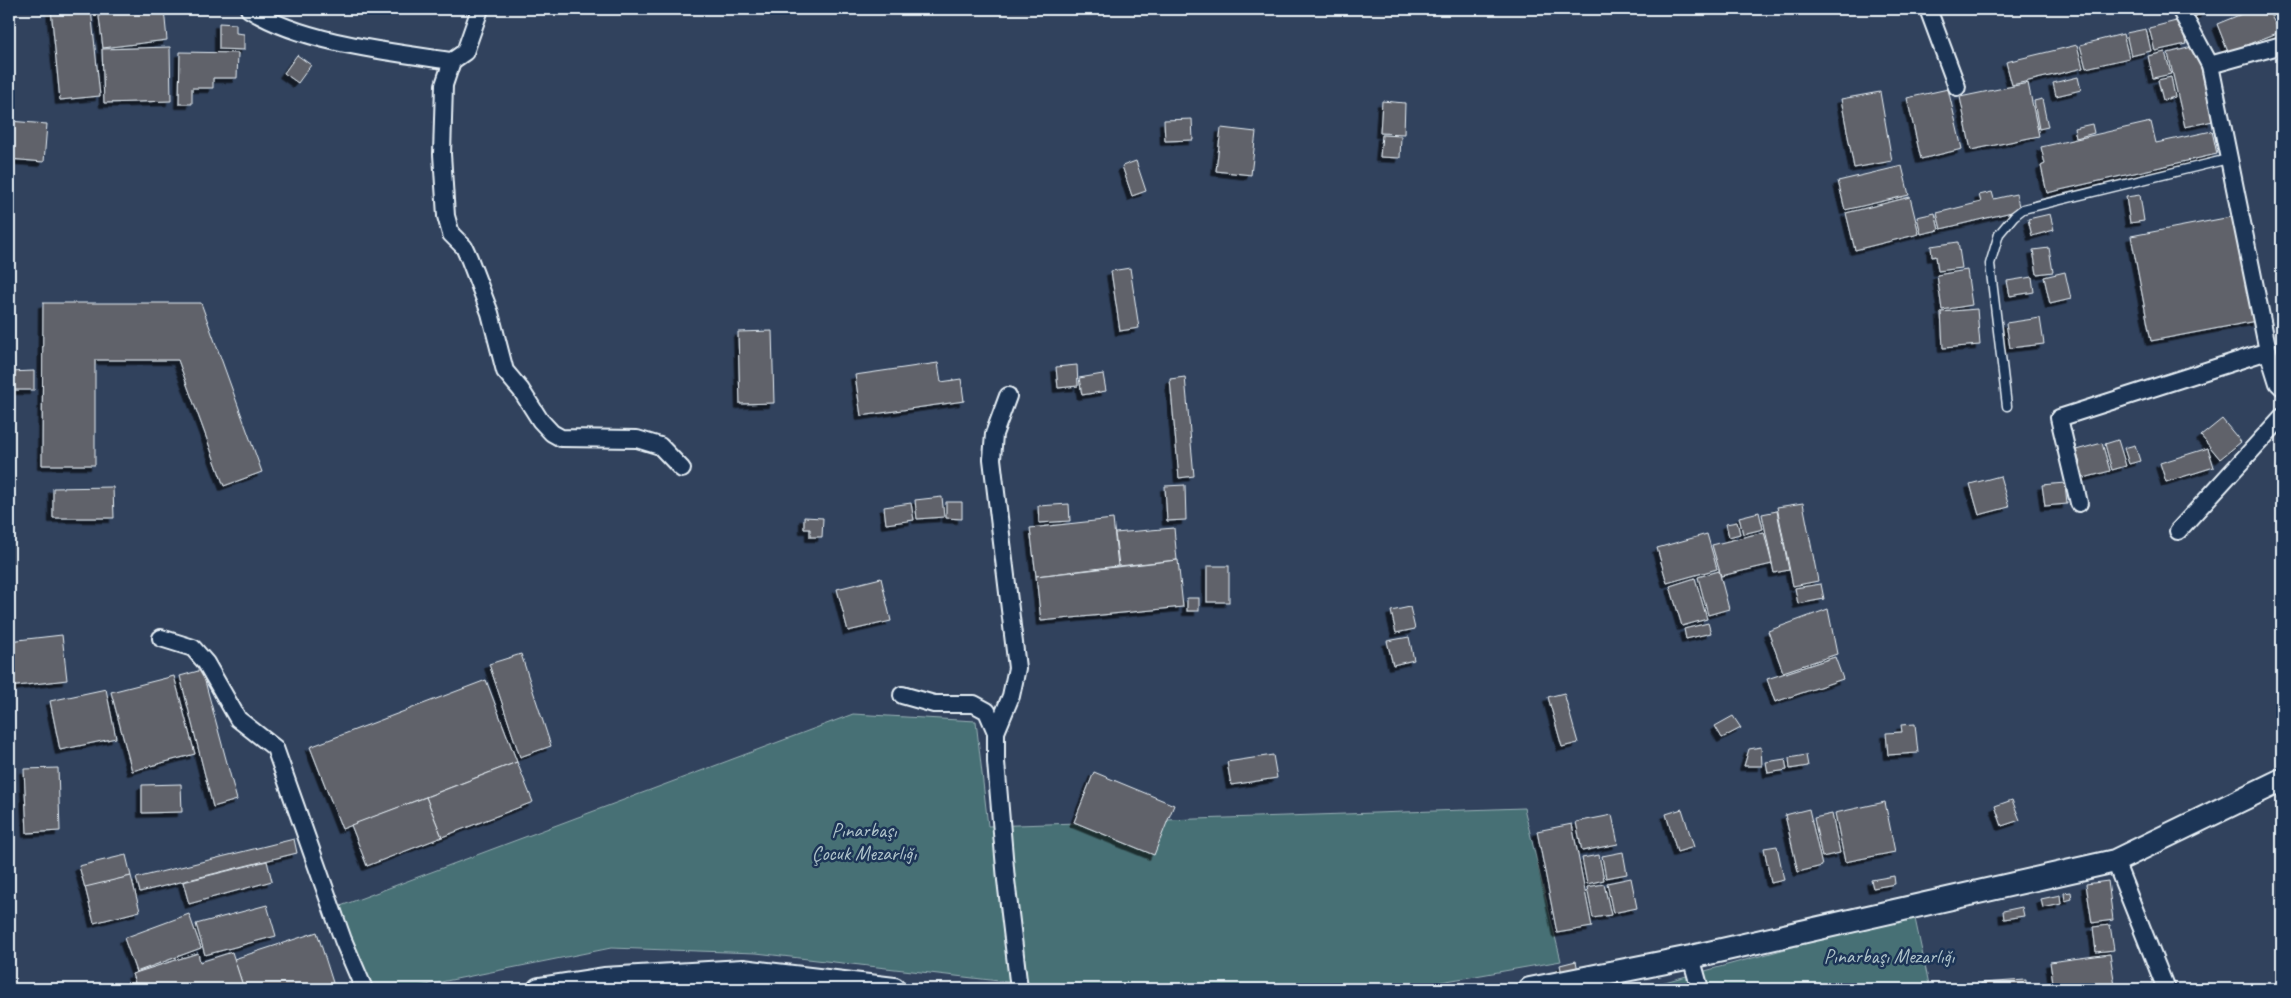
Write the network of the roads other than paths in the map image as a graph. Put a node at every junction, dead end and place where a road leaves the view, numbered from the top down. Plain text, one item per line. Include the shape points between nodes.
1 (249, 9) edge
2 (480, 9) edge
3 (1928, 9) edge
4 (2180, 9) edge
5 (2282, 45) edge
6 (452, 61) junction
7 (2210, 64) junction
8 (1957, 87) dead end
9 (2228, 159) junction
10 (2268, 351) junction
11 (2282, 387) edge
12 (1008, 396) dead end
13 (2007, 406) dead end
14 (2282, 417) edge
15 (682, 469) dead end
16 (2079, 503) dead end
17 (2178, 531) dead end
18 (162, 638) dead end
19 (902, 695) dead end
20 (996, 732) junction
21 (2282, 780) edge
22 (2115, 861) junction
23 (1691, 957) junction
24 (364, 989) edge
25 (539, 989) edge
26 (894, 989) edge
27 (1019, 989) edge
28 (1530, 989) edge
29 (1700, 989) edge
30 (2166, 989) edge

1 - 6 street via 290,29 332,40
2 - 6 street via 465,52
3 - 8 street
4 - 7 street
5 - 7 street
6 - 15 street via 444,85 442,154 446,216 451,234 464,247 469,258 490,313 505,371 540,420 561,438 637,439 660,446
7 - 9 street
9 - 10 street
9 - 13 lane via 2023,210 2006,224 1994,244 1990,275
10 - 11 street
10 - 16 street via 2059,418
12 - 20 street via 994,434 992,459 1017,668 1011,696
14 - 17 street
18 - 24 street via 193,648 206,663 238,719 276,748 343,940
19 - 20 street via 934,704 974,704 987,711
20 - 27 street via 996,762
21 - 22 main road
22 - 23 main road
22 - 30 street
23 - 28 main road
23 - 29 street
25 - 26 main road via 604,980 743,971

